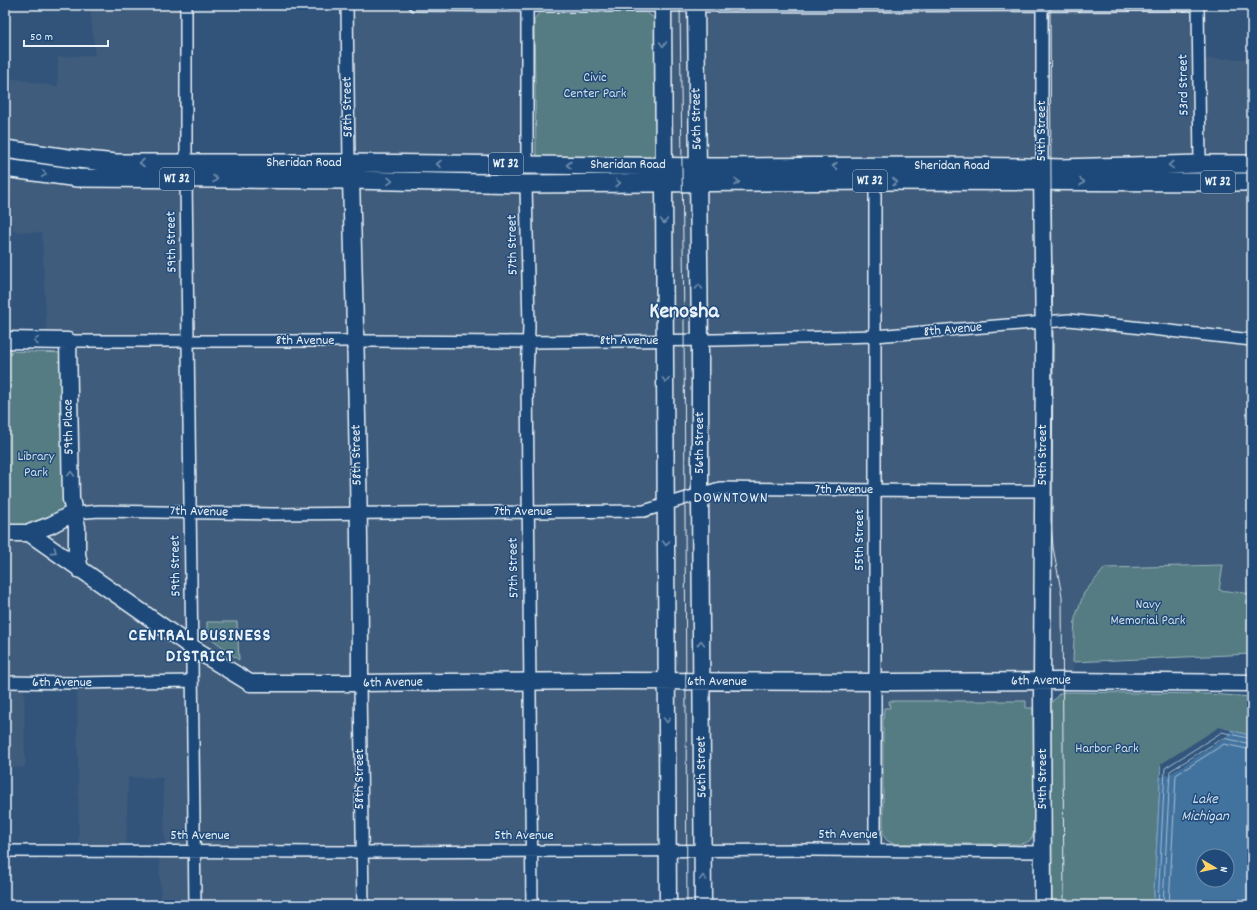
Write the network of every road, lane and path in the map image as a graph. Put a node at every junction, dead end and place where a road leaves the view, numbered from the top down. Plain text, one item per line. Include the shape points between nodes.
1 (186, 5) edge
2 (347, 5) edge
3 (414, 5) edge
4 (663, 5) edge
5 (696, 5) edge
6 (1042, 5) edge
7 (1190, 5) edge
8 (1198, 5) edge
9 (527, 6) edge
10 (5, 149) edge
11 (349, 163) junction
12 (527, 164) junction
13 (1200, 164) junction
14 (1252, 164) edge
15 (5, 168) edge
16 (186, 171) junction
17 (664, 174) junction
18 (698, 174) junction
19 (1042, 174) junction
20 (351, 180) junction
21 (875, 182) junction
22 (1252, 182) edge
23 (526, 184) junction
24 (1044, 322) junction
25 (875, 336) junction
26 (5, 340) edge
27 (700, 340) junction
28 (1252, 340) edge
29 (68, 341) junction
30 (355, 341) junction
31 (666, 341) junction
32 (188, 342) junction
33 (528, 342) junction
34 (875, 490) junction
35 (1043, 490) junction
36 (700, 494) junction
37 (665, 504) junction
38 (190, 512) junction
39 (358, 512) junction
40 (528, 512) junction
41 (73, 513) junction
42 (5, 533) edge
43 (29, 533) junction
44 (80, 570) junction
45 (192, 648) junction
46 (192, 681) junction
47 (667, 681) junction
48 (1042, 681) junction
49 (5, 682) edge
50 (530, 682) junction
51 (701, 682) junction
52 (875, 682) junction
53 (360, 683) junction
54 (1252, 683) edge
55 (703, 850) junction
56 (875, 850) junction
57 (5, 851) edge
58 (194, 851) junction
59 (531, 851) junction
60 (668, 851) junction
61 (361, 852) junction
62 (1043, 852) junction
63 (195, 905) edge
64 (363, 905) edge
65 (532, 905) edge
66 (668, 905) edge
67 (703, 905) edge
68 (1044, 905) edge

1 - 16 street, 59th Street
2 - 11 street, 58th Street
3 - 9 street
4 - 5 street
4 - 9 street
4 -> 17 street
5 - 6 street
5 - 18 street, 56th Street
6 - 7 street
6 - 19 street, 54th Street
8 - 13 street, 53rd Street
9 - 12 street
16 -> 10 main road, Sheridan Road / WI 32 via 95,162
12 -> 11 main road, Sheridan Road / WI 32
11 - 16 main road, Sheridan Road / WI 32
11 - 20 street, 58th Street
17 -> 12 main road, Sheridan Road / WI 32
13 - 14 main road, Sheridan Road / WI 32
13 -> 19 main road, Sheridan Road / WI 32 via 1061,168
15 -> 16 main road, Sheridan Road / WI 32 via 78,178
16 -> 20 main road, Sheridan Road / WI 32
16 - 32 street, 59th Street
17 - 18 main road, Sheridan Road / WI 32
23 -> 17 main road, Sheridan Road / WI 32
17 -> 31 street
19 -> 18 main road, Sheridan Road / WI 32
18 -> 21 main road, Sheridan Road / WI 32
27 -> 18 street, 56th Street
21 -> 19 main road, Sheridan Road / WI 32
19 -> 22 main road, Sheridan Road / WI 32
19 - 24 street, 54th Street
20 -> 23 main road, Sheridan Road / WI 32
20 - 30 street, 58th Street
21 - 25 street, 55th Street
23 - 33 street, 57th Street
24 - 25 street, 8th Avenue
24 - 28 street, 8th Avenue via 1069,320
24 - 35 street, 54th Street
25 - 27 street, 8th Avenue
25 - 34 street, 55th Street
29 -> 26 street, 8th Avenue
27 - 31 street, 8th Avenue
27 - 36 street, 56th Street
29 - 32 street, 8th Avenue
41 -> 29 street, 59th Place
30 - 32 street, 8th Avenue
30 - 33 street, 8th Avenue
30 - 39 street, 58th Street
31 - 33 street, 8th Avenue
31 -> 37 street
32 - 38 street, 59th Street
33 - 40 street, 57th Street
34 - 35 street, 7th Avenue
34 - 36 street, 7th Avenue via 720,488
34 - 52 street, 55th Street
35 - 48 street, 54th Street
36 - 37 street, 7th Avenue
51 -> 36 street, 56th Street
37 - 40 street, 7th Avenue via 644,511
37 -> 47 street
38 - 39 street, 7th Avenue
38 - 41 street, 7th Avenue
38 - 45 street, 59th Street
39 - 40 street, 7th Avenue
39 - 53 street, 58th Street
40 - 50 street, 57th Street
41 - 43 street, 7th Avenue
41 - 44 street, 59th Place via 77,527
42 - 43 street, 7th Avenue
43 -> 44 street, 6th Avenue
44 - 45 street, 6th Avenue
45 - 46 street, 59th Street
45 - 53 street, 6th Avenue via 250,683
46 - 49 street, 6th Avenue
46 - 58 street, 59th Street
47 - 50 street, 6th Avenue
47 - 51 street, 6th Avenue
47 -> 60 street
48 - 52 street, 6th Avenue
48 - 54 street, 6th Avenue
48 - 62 street, 54th Street
50 - 53 street, 6th Avenue
50 - 59 street, 57th Street
51 - 52 street, 6th Avenue
51 - 55 street, 56th Street
52 - 56 street, 55th Street
53 - 61 street, 58th Street
55 - 56 street, 5th Avenue
55 - 60 street, 5th Avenue
67 -> 55 street, 56th Street
56 - 62 street, 5th Avenue
57 - 58 street, 5th Avenue
58 - 61 street, 5th Avenue
58 - 63 street, 59th Street
59 - 60 street, 5th Avenue
59 - 61 street, 5th Avenue
59 - 65 street, 57th Street
60 - 66 street
61 - 64 street, 58th Street
62 - 68 street, 54th Street

